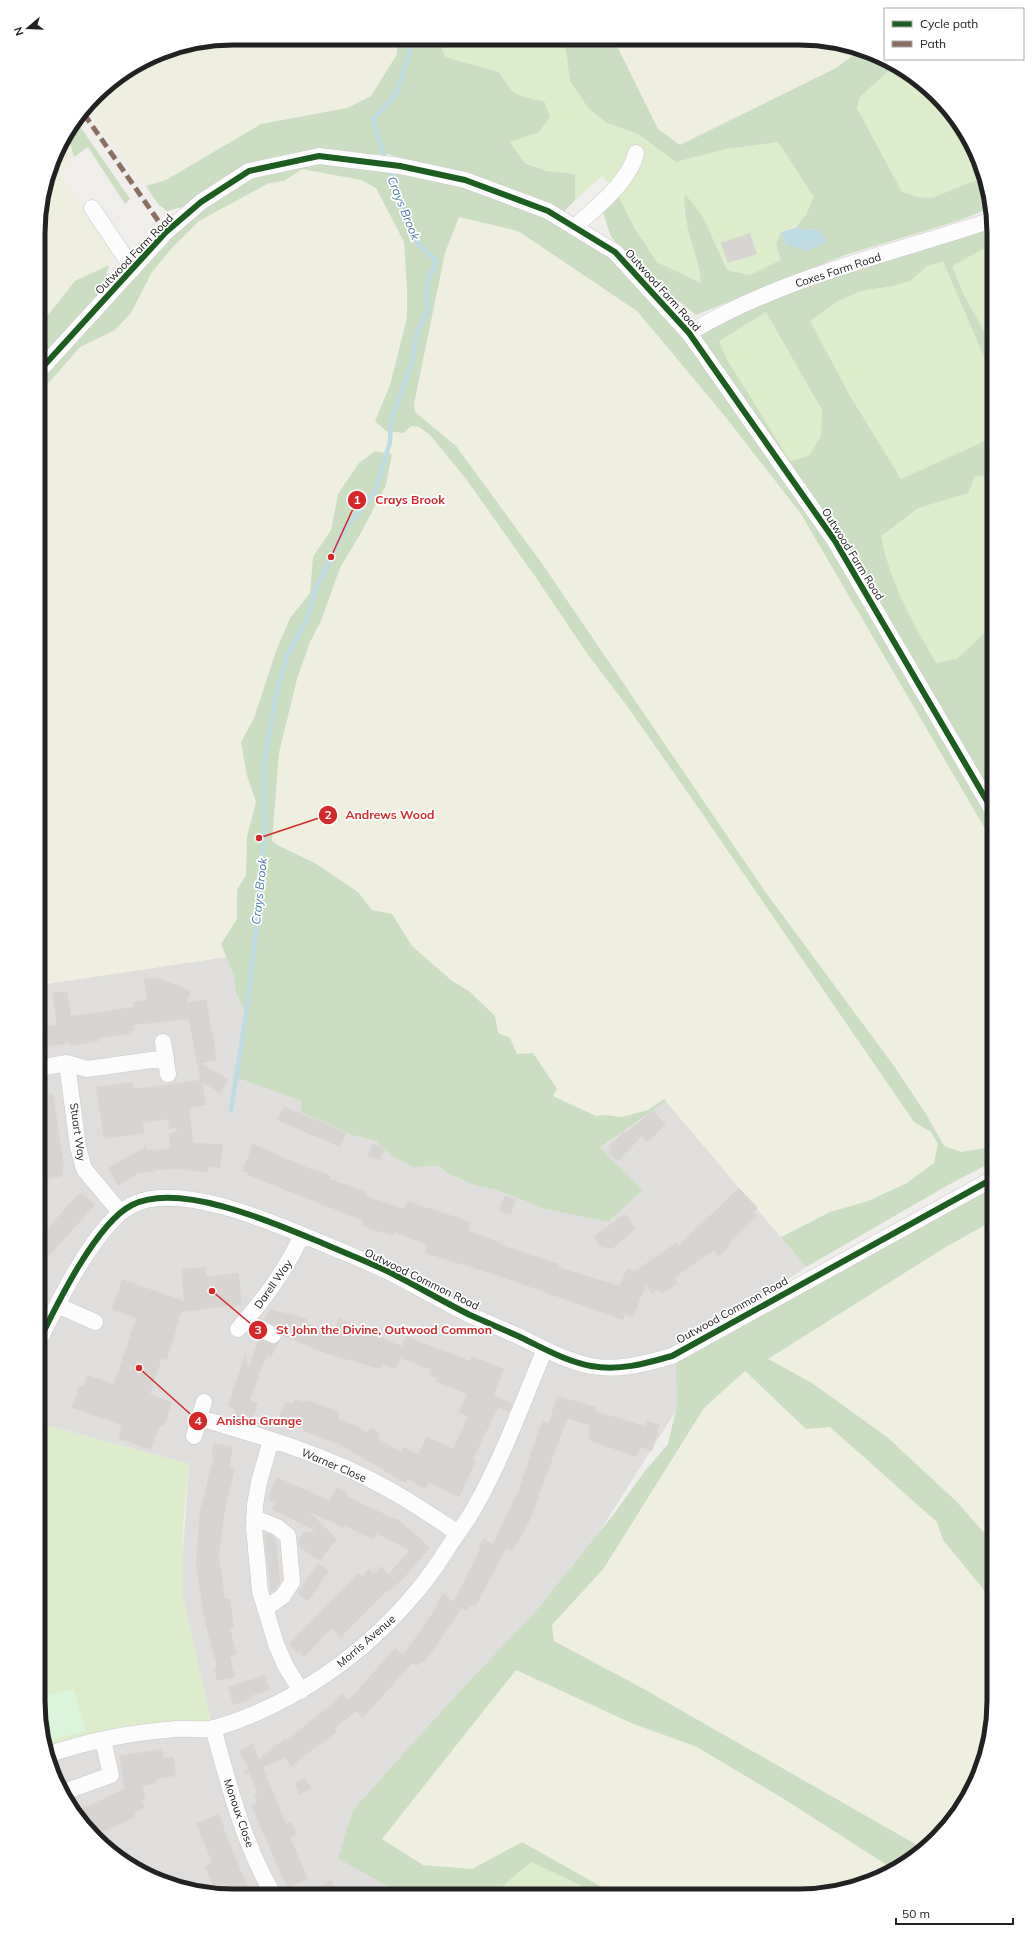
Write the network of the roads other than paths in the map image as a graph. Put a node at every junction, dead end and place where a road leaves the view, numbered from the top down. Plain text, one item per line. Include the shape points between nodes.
1 (636, 153) dead end
2 (92, 208) dead end
3 (987, 222) edge
4 (574, 227) junction
5 (133, 269) junction
6 (689, 333) junction
7 (45, 366) edge
8 (987, 801) edge
9 (163, 1042) dead end
10 (166, 1058) junction
11 (67, 1064) junction
12 (45, 1067) edge
13 (168, 1074) dead end
14 (987, 1182) edge
15 (120, 1212) junction
16 (302, 1235) junction
17 (57, 1305) junction
18 (95, 1322) dead end
19 (45, 1329) edge
20 (273, 1335) dead end
21 (545, 1349) junction
22 (204, 1402) dead end
23 (200, 1418) junction
24 (194, 1436) dead end
25 (271, 1440) junction
26 (254, 1518) junction
27 (458, 1532) junction
28 (265, 1609) junction
29 (301, 1691) junction
30 (213, 1728) junction
31 (103, 1740) junction
32 (52, 1753) edge
33 (68, 1791) edge
34 (270, 1889) edge

1 - 4 street via 632,167 621,181
2 - 5 street
3 - 6 street, Coxes Farm Road via 790,285 719,315
4 - 5 street, Outwood Farm Road via 548,211 465,180 400,166 319,156 249,170 201,202 166,232
4 - 6 street, Outwood Farm Road via 615,252
5 - 7 street, Outwood Farm Road
6 - 8 street, Outwood Farm Road via 835,541
9 - 10 street
10 - 11 street via 87,1069
10 - 13 street
11 - 12 street
11 - 15 street, Stuart Way via 78,1147 84,1169
14 - 21 street, Outwood Common Road via 672,1356 638,1366 614,1368 591,1366
15 - 16 street, Outwood Common Road via 147,1199 184,1199 217,1206
15 - 17 street, Outwood Common Road via 90,1249
16 - 20 street, Darell Way via 291,1260 242,1325
16 - 21 street, Outwood Common Road via 386,1270 470,1315
17 - 18 street
17 - 19 street, Outwood Common Road
21 - 27 street, Morris Avenue via 500,1459 476,1507
22 - 23 street
23 - 24 street
23 - 25 street, Warner Close
25 - 26 street via 259,1482
25 - 27 street, Warner Close via 312,1454 382,1486
26 - 28 street via 260,1591
26 - 28 street via 277,1527 288,1536 292,1582 283,1596
27 - 29 street, Morris Avenue via 418,1590 403,1607 358,1649
28 - 29 street via 285,1665
29 - 30 street, Morris Avenue via 276,1705
30 - 31 street, Morris Avenue via 176,1729
30 - 34 street, Monoux Close via 233,1800 251,1850
31 - 32 street, Morris Avenue
31 - 33 street via 111,1775

